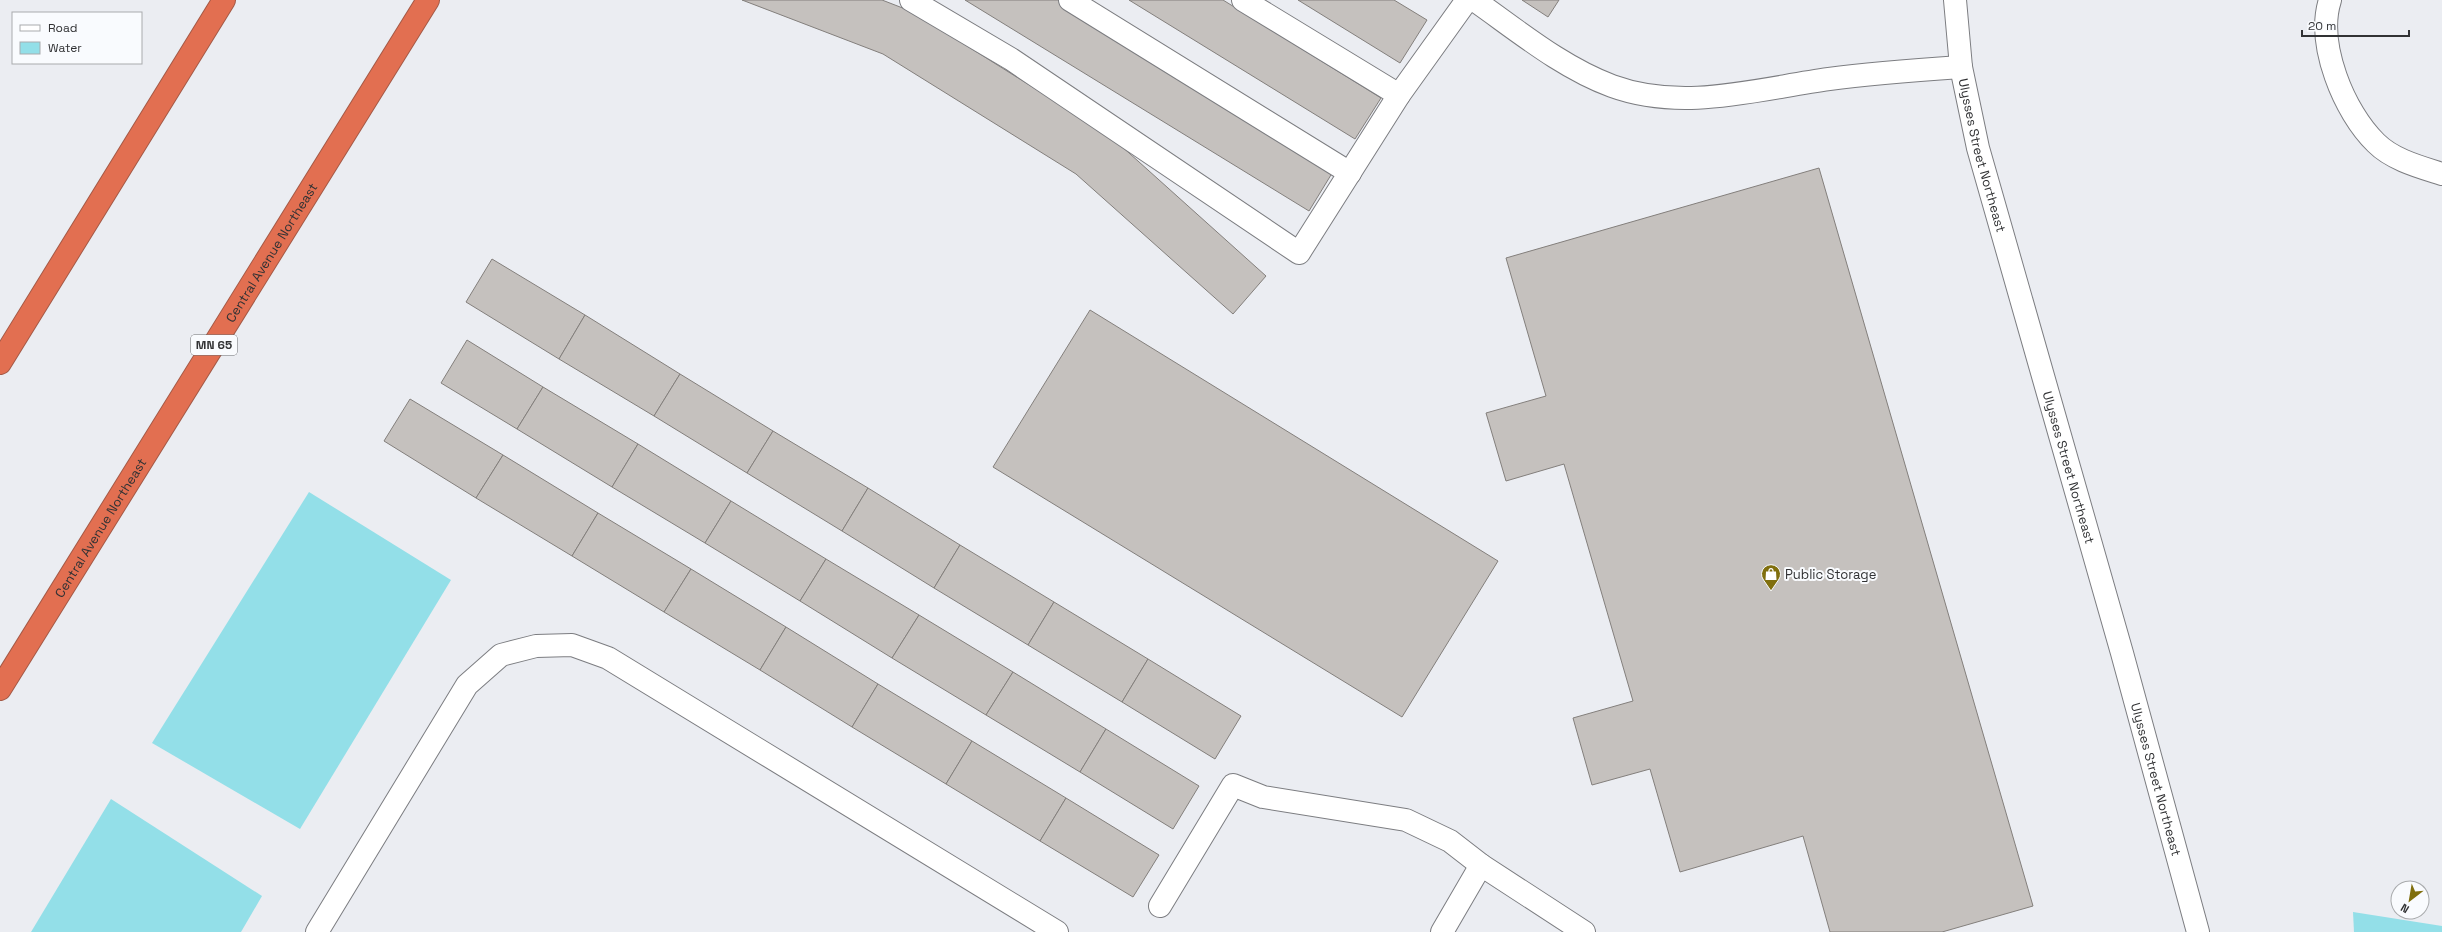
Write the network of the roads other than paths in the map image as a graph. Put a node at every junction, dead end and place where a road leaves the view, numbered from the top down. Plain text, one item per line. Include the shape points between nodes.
1 (224, 0) edge
2 (428, 0) edge
3 (910, 0) edge
4 (1070, 0) edge
5 (1243, 0) edge
6 (1467, 0) edge
7 (1474, 0) edge
8 (1955, 0) edge
9 (2330, 0) edge
10 (1962, 67) junction
11 (1399, 95) junction
12 (1350, 173) junction
13 (2442, 174) edge
14 (0, 363) edge
15 (0, 689) edge
16 (1481, 865) junction
17 (1160, 906) dead end
18 (317, 932) edge
19 (1057, 932) edge
20 (1442, 932) edge
21 (1584, 932) edge
22 (2198, 932) edge

1 - 14 highway
2 - 15 highway, Central Avenue Northeast / MN 65
3 - 12 street via 1011,59 1299,252
4 - 12 street
5 - 11 street
6 - 11 street
7 - 10 street via 1580,71 1612,86 1653,97 1693,99 1830,79
8 - 10 street, Ulysses Street Northeast
9 - 13 street via 2327,44 2336,80 2354,117 2377,144 2408,162
10 - 22 street, Ulysses Street Northeast via 1978,148 2129,676
11 - 12 street
16 - 17 street via 1450,841 1406,820 1263,797 1233,785
16 - 20 street
16 - 21 street
18 - 19 street via 467,685 501,655 536,646 572,645 608,658

